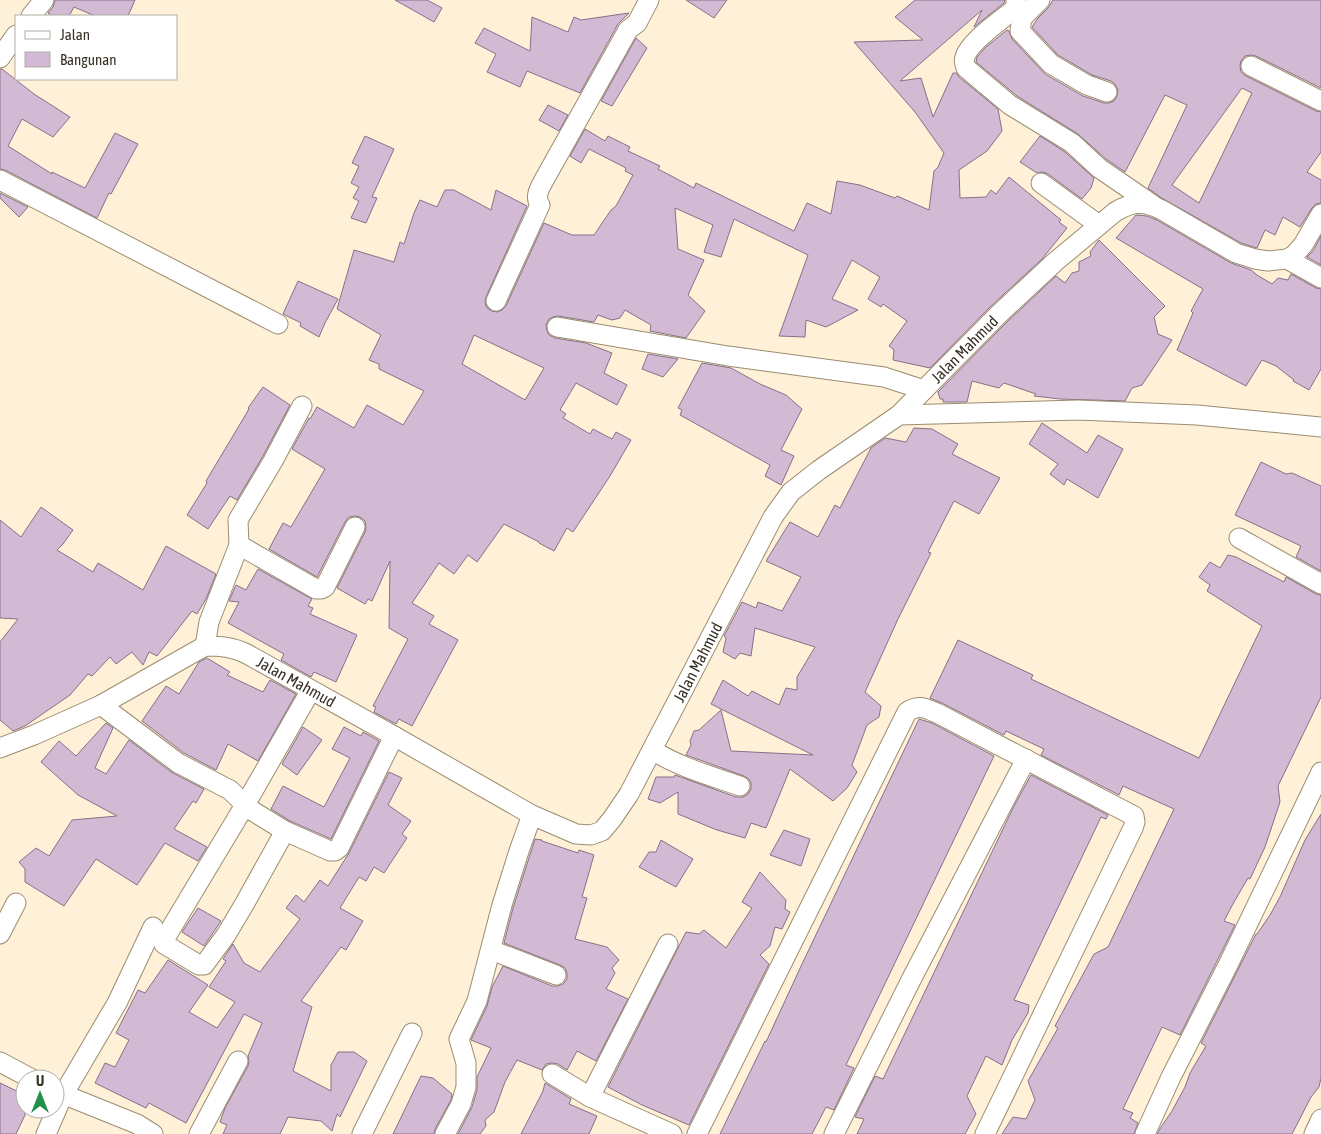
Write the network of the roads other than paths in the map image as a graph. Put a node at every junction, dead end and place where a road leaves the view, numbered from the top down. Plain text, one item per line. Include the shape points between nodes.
1 (44, 0) edge
2 (649, 0) edge
3 (1016, 0) edge
4 (1040, 0) edge
5 (32, 15) edge
6 (15, 36) edge
7 (0, 58) edge
8 (1251, 66) dead end
9 (1107, 92) dead end
10 (1321, 101) edge
11 (0, 180) edge
12 (1041, 183) dead end
13 (1155, 206) junction
14 (1321, 214) edge
15 (1099, 225) junction
16 (1287, 259) junction
17 (1321, 278) edge
18 (496, 301) dead end
19 (278, 324) dead end
20 (557, 327) dead end
21 (924, 390) junction
22 (302, 406) dead end
23 (899, 416) junction
24 (1321, 427) edge
25 (355, 527) dead end
26 (1239, 538) dead end
27 (240, 545) junction
28 (1321, 584) edge
29 (205, 646) junction
30 (311, 690) junction
31 (101, 705) junction
32 (394, 736) junction
33 (0, 748) edge
34 (652, 750) junction
35 (1026, 759) junction
36 (1321, 772) edge
37 (740, 786) dead end
38 (245, 805) junction
39 (532, 816) junction
40 (285, 832) junction
41 (16, 903) dead end
42 (153, 927) dead end
43 (0, 934) edge
44 (668, 944) dead end
45 (491, 950) junction
46 (556, 975) dead end
47 (412, 1033) dead end
48 (238, 1061) dead end
49 (0, 1062) edge
50 (15, 1070) edge
51 (552, 1074) dead end
52 (65, 1084) edge
53 (65, 1095) edge
54 (590, 1097) junction
55 (51, 1119) edge
56 (1321, 1119) edge
57 (46, 1134) edge
58 (153, 1134) edge
59 (199, 1134) edge
60 (362, 1134) edge
61 (445, 1134) edge
62 (672, 1134) edge
63 (698, 1134) edge
64 (834, 1134) edge
65 (986, 1134) edge
66 (1146, 1134) edge
67 (1314, 1134) edge

1 - 5 street
2 - 18 street via 637,22 628,30 541,186 537,198 540,205
3 - 13 street via 1017,6 970,46 964,61 966,68 1010,105 1072,143 1099,168
4 - 9 street via 1022,18 1020,31 1051,64 1087,85
6 - 7 street
8 - 10 street
11 - 19 street
12 - 15 street
13 - 15 street, Jalan Mahmud via 1140,203 1126,206
13 - 16 street, Jalan Mahmud via 1236,253 1268,261
14 - 16 street via 1303,245
15 - 21 street, Jalan Mahmud via 1006,308
16 - 17 street
20 - 21 street via 728,356 884,377
21 - 23 street, Jalan Mahmud
22 - 27 street via 238,520
23 - 24 street via 1078,410 1197,415
23 - 34 street, Jalan Mahmud via 819,470 791,492 777,510
25 - 27 street via 325,587 321,589
26 - 28 street
27 - 29 street via 209,622
29 - 30 street, Jalan Mahmud via 238,650
29 - 31 street
30 - 32 street, Jalan Mahmud
30 - 38 street
31 - 33 street
31 - 38 street via 178,763 230,790
32 - 39 street, Jalan Mahmud
32 - 40 street via 339,848 330,851
34 - 37 street via 684,766
34 - 39 street, Jalan Mahmud via 629,794 602,831 591,835 576,834
35 - 63 street via 931,710 920,707 907,712
35 - 64 street
35 - 65 street via 1134,816 1135,822
36 - 66 street
38 - 40 street
38 - 40 street via 164,944 204,965 226,935
39 - 45 street via 502,905
41 - 43 street
42 - 52 street via 117,1003
44 - 54 street
45 - 46 street
45 - 61 street via 477,1001 459,1039 466,1063 466,1087
47 - 60 street
48 - 59 street
49 - 50 street
51 - 54 street
53 - 58 street via 137,1124
54 - 62 street
55 - 57 street
56 - 67 street

